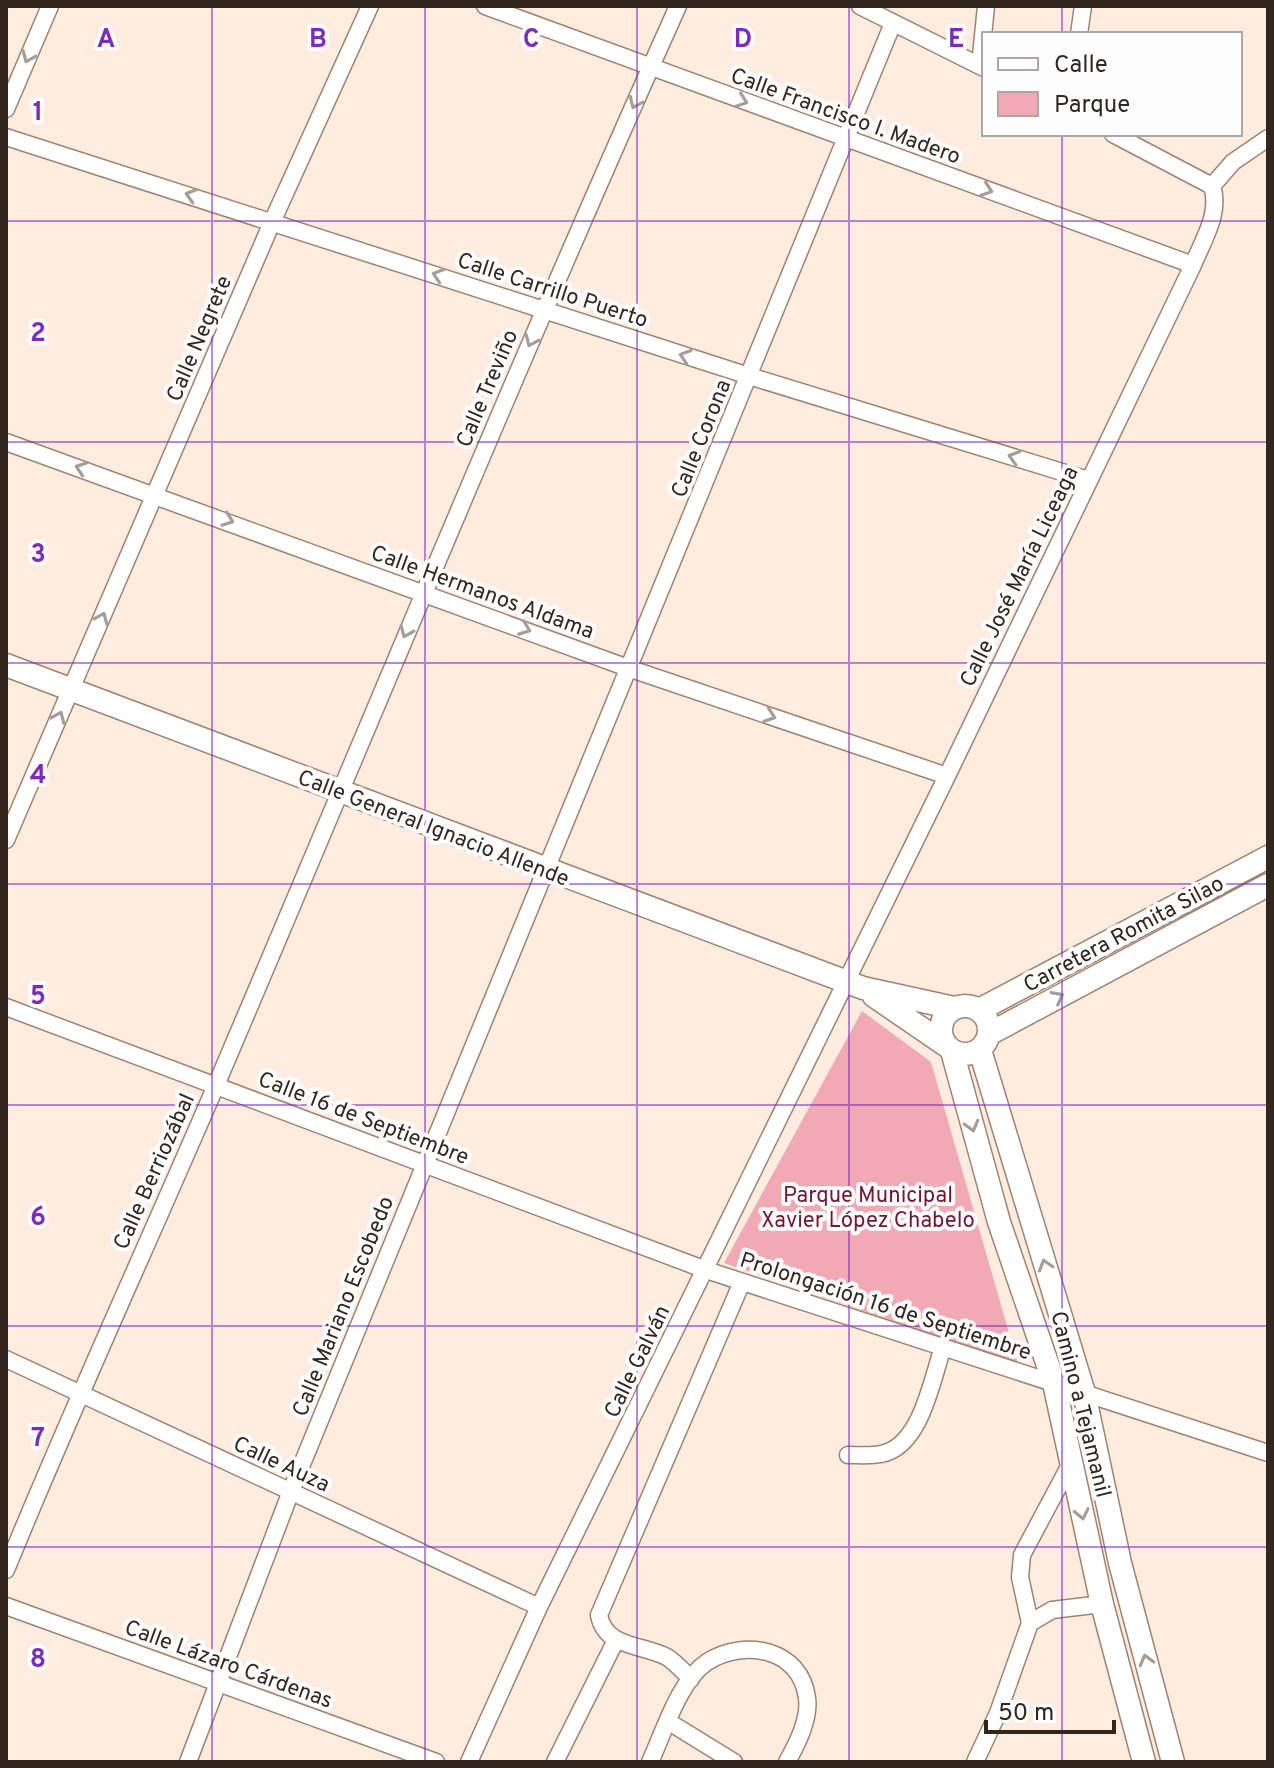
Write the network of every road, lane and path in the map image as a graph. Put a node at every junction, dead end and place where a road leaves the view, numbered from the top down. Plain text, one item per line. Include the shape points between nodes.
1 (50, 6) edge
2 (370, 6) edge
3 (485, 6) edge
4 (678, 6) edge
5 (860, 6) edge
6 (986, 6) edge
7 (1083, 6) edge
8 (893, 23) junction
9 (984, 32) edge
10 (1079, 32) edge
11 (650, 67) junction
12 (982, 67) edge
13 (6, 109) edge
14 (1117, 136) edge
15 (6, 137) edge
16 (1268, 138) edge
17 (846, 139) junction
18 (1212, 186) junction
19 (273, 220) junction
20 (1193, 265) junction
21 (544, 310) junction
22 (749, 376) junction
23 (6, 442) edge
24 (1088, 480) junction
25 (155, 494) junction
26 (423, 591) junction
27 (6, 665) edge
28 (628, 668) junction
29 (71, 689) junction
30 (947, 776) junction
31 (339, 790) junction
32 (6, 840) edge
33 (1268, 857) edge
34 (546, 870) junction
35 (1268, 885) edge
36 (854, 985) junction
37 (6, 1007) edge
38 (954, 1008) junction
39 (979, 1010) junction
40 (985, 1042) junction
41 (949, 1049) junction
42 (216, 1084) junction
43 (424, 1163) junction
44 (706, 1270) junction
45 (742, 1282) junction
46 (943, 1347) junction
47 (6, 1359) edge
48 (1054, 1383) junction
49 (1084, 1393) junction
50 (78, 1394) junction
51 (1268, 1453) edge
52 (848, 1455) dead end
53 (1071, 1463) junction
54 (291, 1491) junction
55 (6, 1570) edge
56 (1102, 1604) junction
57 (6, 1606) edge
58 (539, 1607) junction
59 (1030, 1623) junction
60 (616, 1640) junction
61 (691, 1679) junction
62 (218, 1681) junction
63 (669, 1722) junction
64 (188, 1762) edge
65 (436, 1762) edge
66 (469, 1762) edge
67 (555, 1762) edge
68 (650, 1762) edge
69 (734, 1762) edge
70 (787, 1762) edge
71 (975, 1762) edge
72 (1144, 1762) edge
73 (1173, 1762) edge

1 -> 13 street
2 - 19 street, Calle Negrete
3 - 11 street, Calle Francisco I. Madero
4 - 11 street, Calle Treviño
5 - 8 street
6 - 9 street
7 - 10 street
8 - 12 street
8 - 17 street, Calle Corona
11 -> 17 street, Calle Francisco I. Madero
11 -> 21 street, Calle Treviño
14 - 18 street
19 -> 15 street, Calle Carrillo Puerto
16 - 18 street via 1233,162
17 -> 20 street, Calle Francisco I. Madero
17 - 22 street, Calle Corona
18 - 20 street, Calle José María Liceaga via 1214,213
21 -> 19 street, Calle Carrillo Puerto
19 - 25 street, Calle Negrete
20 - 24 street, Calle José María Liceaga
22 -> 21 street, Calle Carrillo Puerto
21 -> 26 street, Calle Treviño
24 -> 22 street, Calle Carrillo Puerto
22 - 28 street, Calle Corona
25 -> 23 street, Calle Hermanos Aldama
24 - 30 street, Calle José María Liceaga
25 -> 26 street, Calle Hermanos Aldama
29 -> 25 street, Calle Negrete
26 -> 28 street, Calle Hermanos Aldama
26 -> 31 street, Calle Treviño
27 - 29 main road, Calle General Ignacio Allende
28 -> 30 street, Calle Hermanos Aldama
28 - 34 street, Calle Corona
29 - 31 main road, Calle General Ignacio Allende
32 -> 29 street, Calle Negrete
30 - 36 street, Calle José María Liceaga
31 - 34 main road, Calle General Ignacio Allende
31 - 42 street, Calle Berriozábal
33 - 39 main road, Carretera Romita Silao
34 - 36 main road, Calle General Ignacio Allende
34 - 43 street, Calle Mariano Escobedo
40 -> 35 main road, Carretera Romita Silao
36 - 38 main road, Calle General Ignacio Allende
36 - 41 main road, Calle General Ignacio Allende
36 - 44 street, Calle Galván
37 - 42 street, Calle 16 de Septiembre
38 - 39 main road
38 - 41 main road via 942,1021 942,1038
39 - 40 main road via 989,1025
40 - 41 main road via 971,1054
49 -> 40 main road, Camino a Tejamanil
41 -> 48 main road, Camino a Tejamanil via 999,1222
42 - 43 street, Calle 16 de Septiembre
42 - 50 street, Calle Berriozábal
43 - 44 street, Calle 16 de Septiembre
43 - 54 street, Calle Mariano Escobedo
44 - 45 street, Prolongación 16 de Septiembre
44 - 58 street, Calle Galván
45 - 46 street, Prolongación 16 de Septiembre
45 - 60 street via 601,1604 601,1627
46 - 48 street, Prolongación 16 de Septiembre
46 - 52 street via 907,1438 884,1454
47 - 50 street, Calle Auza
48 - 49 street, Prolongación 16 de Septiembre
48 - 53 main road, Camino a Tejamanil
49 - 51 street, Prolongación 16 de Septiembre
73 -> 49 main road, Camino a Tejamanil via 1120,1563
50 - 54 street, Calle Auza
50 - 55 street, Calle Berriozábal
53 -> 56 main road, Camino a Tejamanil
53 - 59 street via 1022,1555 1020,1577
54 - 58 street, Calle Auza
54 - 62 street, Calle Mariano Escobedo
56 - 59 street via 1052,1610
56 - 72 main road, Camino a Tejamanil
57 - 62 street, Calle Lázaro Cárdenas
58 - 66 street, Calle Galván
59 - 71 street
60 - 61 street via 665,1657
60 - 67 street
61 - 63 street
61 - 70 street via 705,1663 748,1649 772,1652 791,1663 808,1701 804,1725
62 - 64 street, Calle Mariano Escobedo
62 - 65 street, Calle Lázaro Cárdenas
63 - 68 street
63 - 69 street

